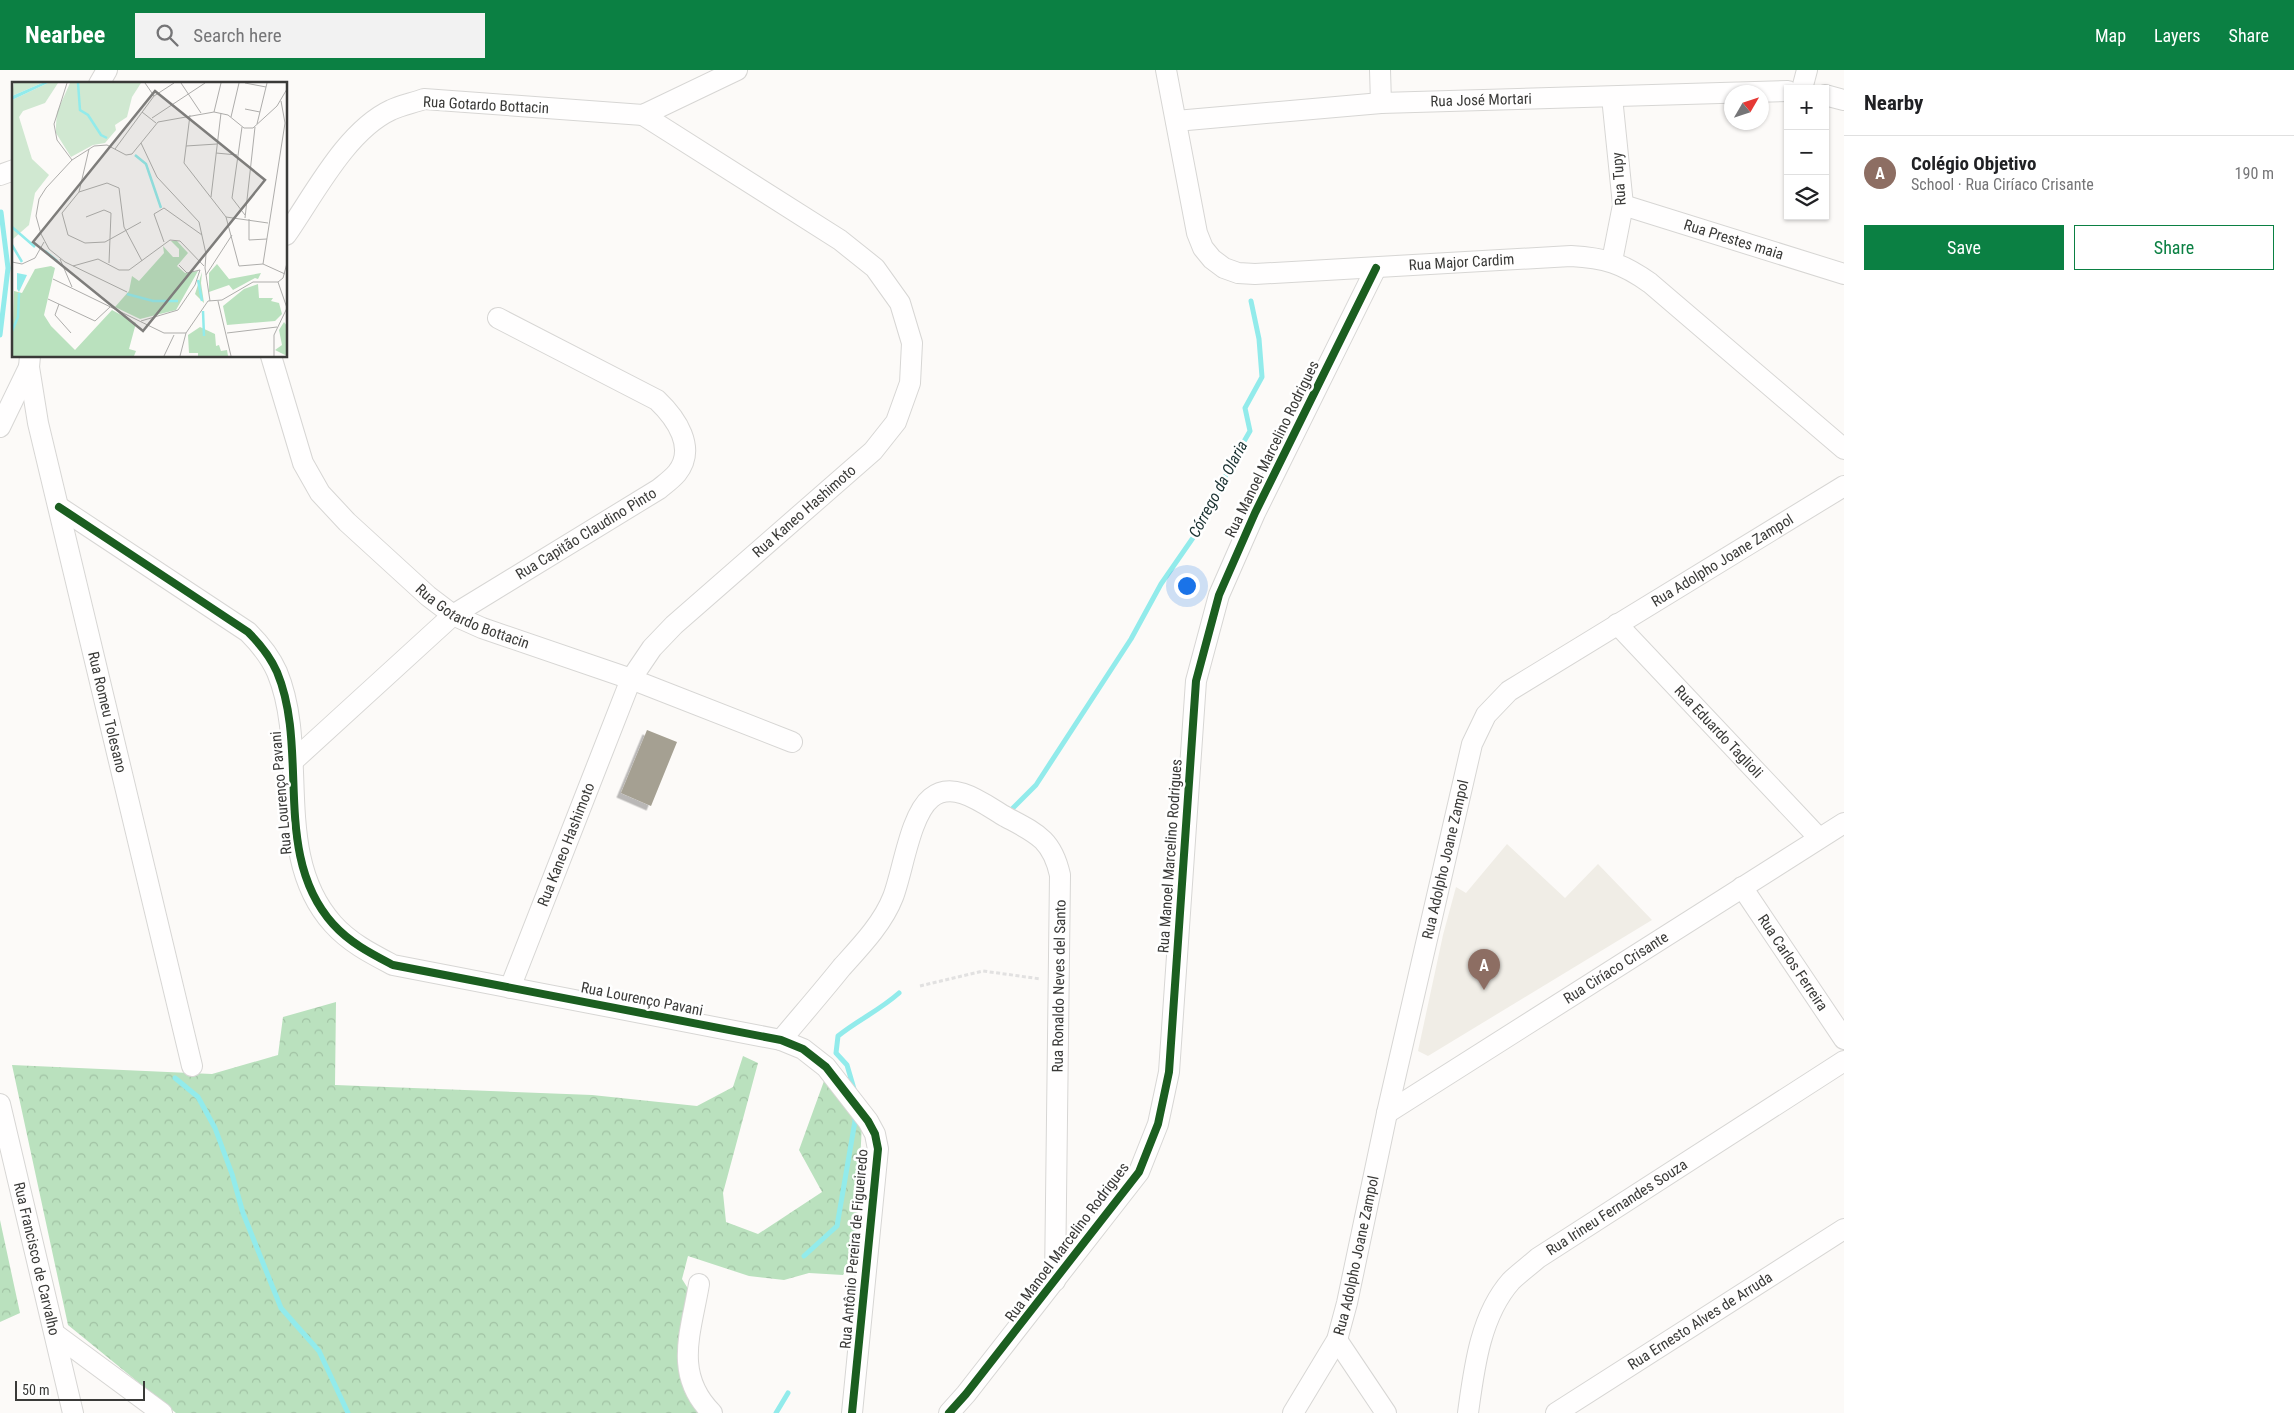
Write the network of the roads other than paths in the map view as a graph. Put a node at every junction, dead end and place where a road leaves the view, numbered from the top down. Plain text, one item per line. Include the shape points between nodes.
1 (107, 70) edge
2 (737, 70) edge
3 (1166, 70) edge
4 (1380, 70) edge
5 (1807, 70) edge
6 (100, 82) edge
7 (1803, 85) edge
8 (1784, 91) edge
9 (1829, 96) edge
10 (1612, 97) junction
11 (1844, 100) edge
12 (1381, 103) junction
13 (643, 114) junction
14 (1176, 121) junction
15 (12, 171) edge
16 (0, 175) edge
17 (1623, 205) junction
18 (288, 232) edge
19 (1612, 261) junction
20 (1376, 268) junction
21 (1844, 274) edge
22 (498, 318) dead end
23 (272, 358) edge
24 (30, 362) edge
25 (0, 426) edge
26 (1844, 449) edge
27 (1844, 486) edge
28 (58, 506) junction
29 (453, 615) junction
30 (1617, 624) junction
31 (632, 679) junction
32 (792, 742) dead end
33 (292, 762) junction
34 (1844, 823) edge
35 (1819, 838) junction
36 (1742, 887) junction
37 (510, 988) junction
38 (1844, 1039) edge
39 (781, 1040) junction
40 (1844, 1061) edge
41 (192, 1066) dead end
42 (0, 1104) edge
43 (1387, 1113) junction
44 (1844, 1229) edge
45 (1055, 1281) junction
46 (699, 1284) dead end
47 (55, 1334) junction
48 (1336, 1340) junction
49 (73, 1413) edge
50 (162, 1413) edge
51 (712, 1413) edge
52 (852, 1413) edge
53 (948, 1413) edge
54 (1293, 1413) edge
55 (1386, 1413) edge
56 (1468, 1413) edge
57 (1556, 1413) edge

1 - 6 street
2 - 13 street, Rua Gotardo Bottacin
3 - 14 street, Rua Major Cardim
4 - 12 street
5 - 7 street
8 - 10 street, Rua José Mortari
9 - 11 street
10 - 12 street, Rua José Mortari
10 - 17 street, Rua Tupy
12 - 14 street, Rua José Mortari
13 - 18 street, Rua Gotardo Bottacin via 424,99 391,110 365,127 344,150
13 - 31 street, Rua Kaneo Hashimoto via 840,240 875,268 900,303 912,343 910,383 896,422 873,451 674,625 652,648
14 - 20 street, Rua Major Cardim via 1197,233 1212,259 1224,268 1238,273
15 - 16 street
17 - 19 street, Rua Tupy
17 - 21 street, Rua Prestes maia
19 - 20 street, Rua Major Cardim via 1571,256
19 - 26 street, Rua Major Cardim via 1650,283
20 - 45 street, Rua Manoel Marcelino Rodrigues via 1255,513 1219,595 1196,682 1169,1072 1158,1124 1139,1172
22 - 29 street, Rua Capitão Claudino Pinto via 657,400 671,413 682,432 685,455 678,472 659,489
23 - 29 street, Rua Gotardo Bottacin via 303,463 320,493 347,522
24 - 25 street
24 - 28 street, Rua Romeu Tolesano via 38,423
27 - 30 street, Rua Adolpho Joane Zampol
28 - 33 street, Rua Lourenço Pavani via 248,632 266,651 277,672 286,702
28 - 41 street, Rua Romeu Tolesano
29 - 31 street, Rua Gotardo Bottacin
29 - 33 street, Rua Capitão Claudino Pinto
30 - 35 street, Rua Eduardo Taglioli
30 - 43 street, Rua Adolpho Joane Zampol via 1509,691 1486,715 1472,744
31 - 32 street, Rua Gotardo Bottacin
31 - 37 street, Rua Kaneo Hashimoto
33 - 37 street, Rua Lourenço Pavani via 298,848 304,872 333,924 363,950 393,965
34 - 35 street, Rua Ciríaco Crisante
35 - 36 street, Rua Ciríaco Crisante
36 - 38 street, Rua Carlos Ferreira
36 - 43 street, Rua Ciríaco Crisante
37 - 39 street, Rua Lourenço Pavani
39 - 45 street, Rua Ronaldo Neves del Santo via 870,935 892,898 919,812 931,798 945,791 960,792 1037,833 1056,857 1060,875
39 - 52 street, Rua Antônio Pereira de Figueiredo via 803,1049 826,1066 868,1122 878,1149
40 - 56 street, Rua Irineu Fernandes Souza via 1538,1258 1511,1282 1491,1313 1475,1363
42 - 47 street, Rua Francisco de Carvalho
43 - 48 street, Rua Adolpho Joane Zampol via 1347,1303
44 - 57 street, Rua Ernesto Alves de Arruda
45 - 53 street, Rua Manoel Marcelino Rodrigues
46 - 51 street via 687,1352 688,1373 695,1392
47 - 49 street, Rua Francisco de Carvalho
47 - 50 street
48 - 54 street, Rua Adolpho Joane Zampol
48 - 55 street

